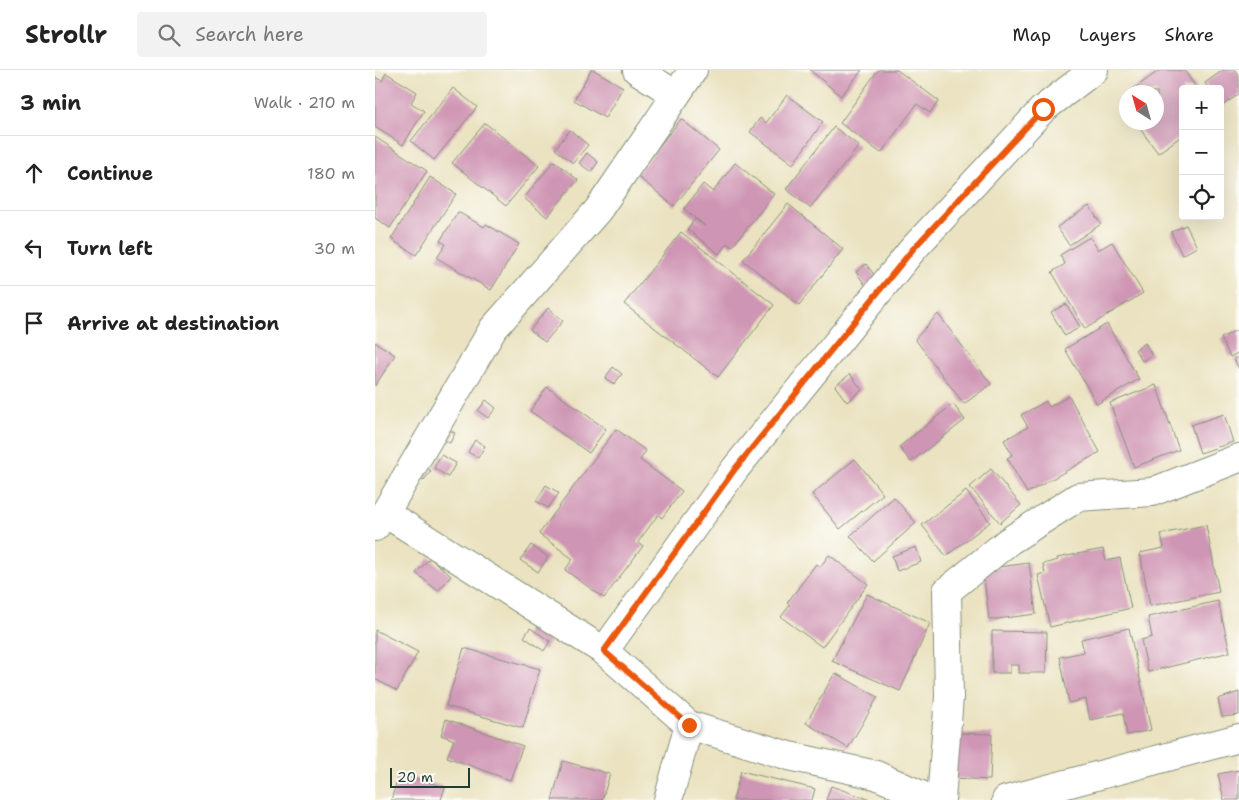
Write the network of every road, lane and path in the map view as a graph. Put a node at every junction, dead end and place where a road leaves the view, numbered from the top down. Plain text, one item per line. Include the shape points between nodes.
1 (637, 70) edge
2 (693, 70) edge
3 (1094, 70) edge
4 (676, 95) junction
5 (1239, 458) edge
6 (380, 520) edge
7 (604, 651) junction
8 (689, 725) junction
9 (1239, 738) edge
10 (668, 800) edge
11 (932, 800) edge
12 (941, 800) edge
13 (1007, 800) edge

1 - 4 street
2 - 4 street
3 - 7 street via 1043,109 913,249 735,469
4 - 6 street via 598,210 493,329
5 - 12 street via 1153,492 1078,497 1009,541 947,591 949,698
6 - 7 street
7 - 8 street
8 - 10 street
8 - 11 street via 789,756 876,775
9 - 13 street

